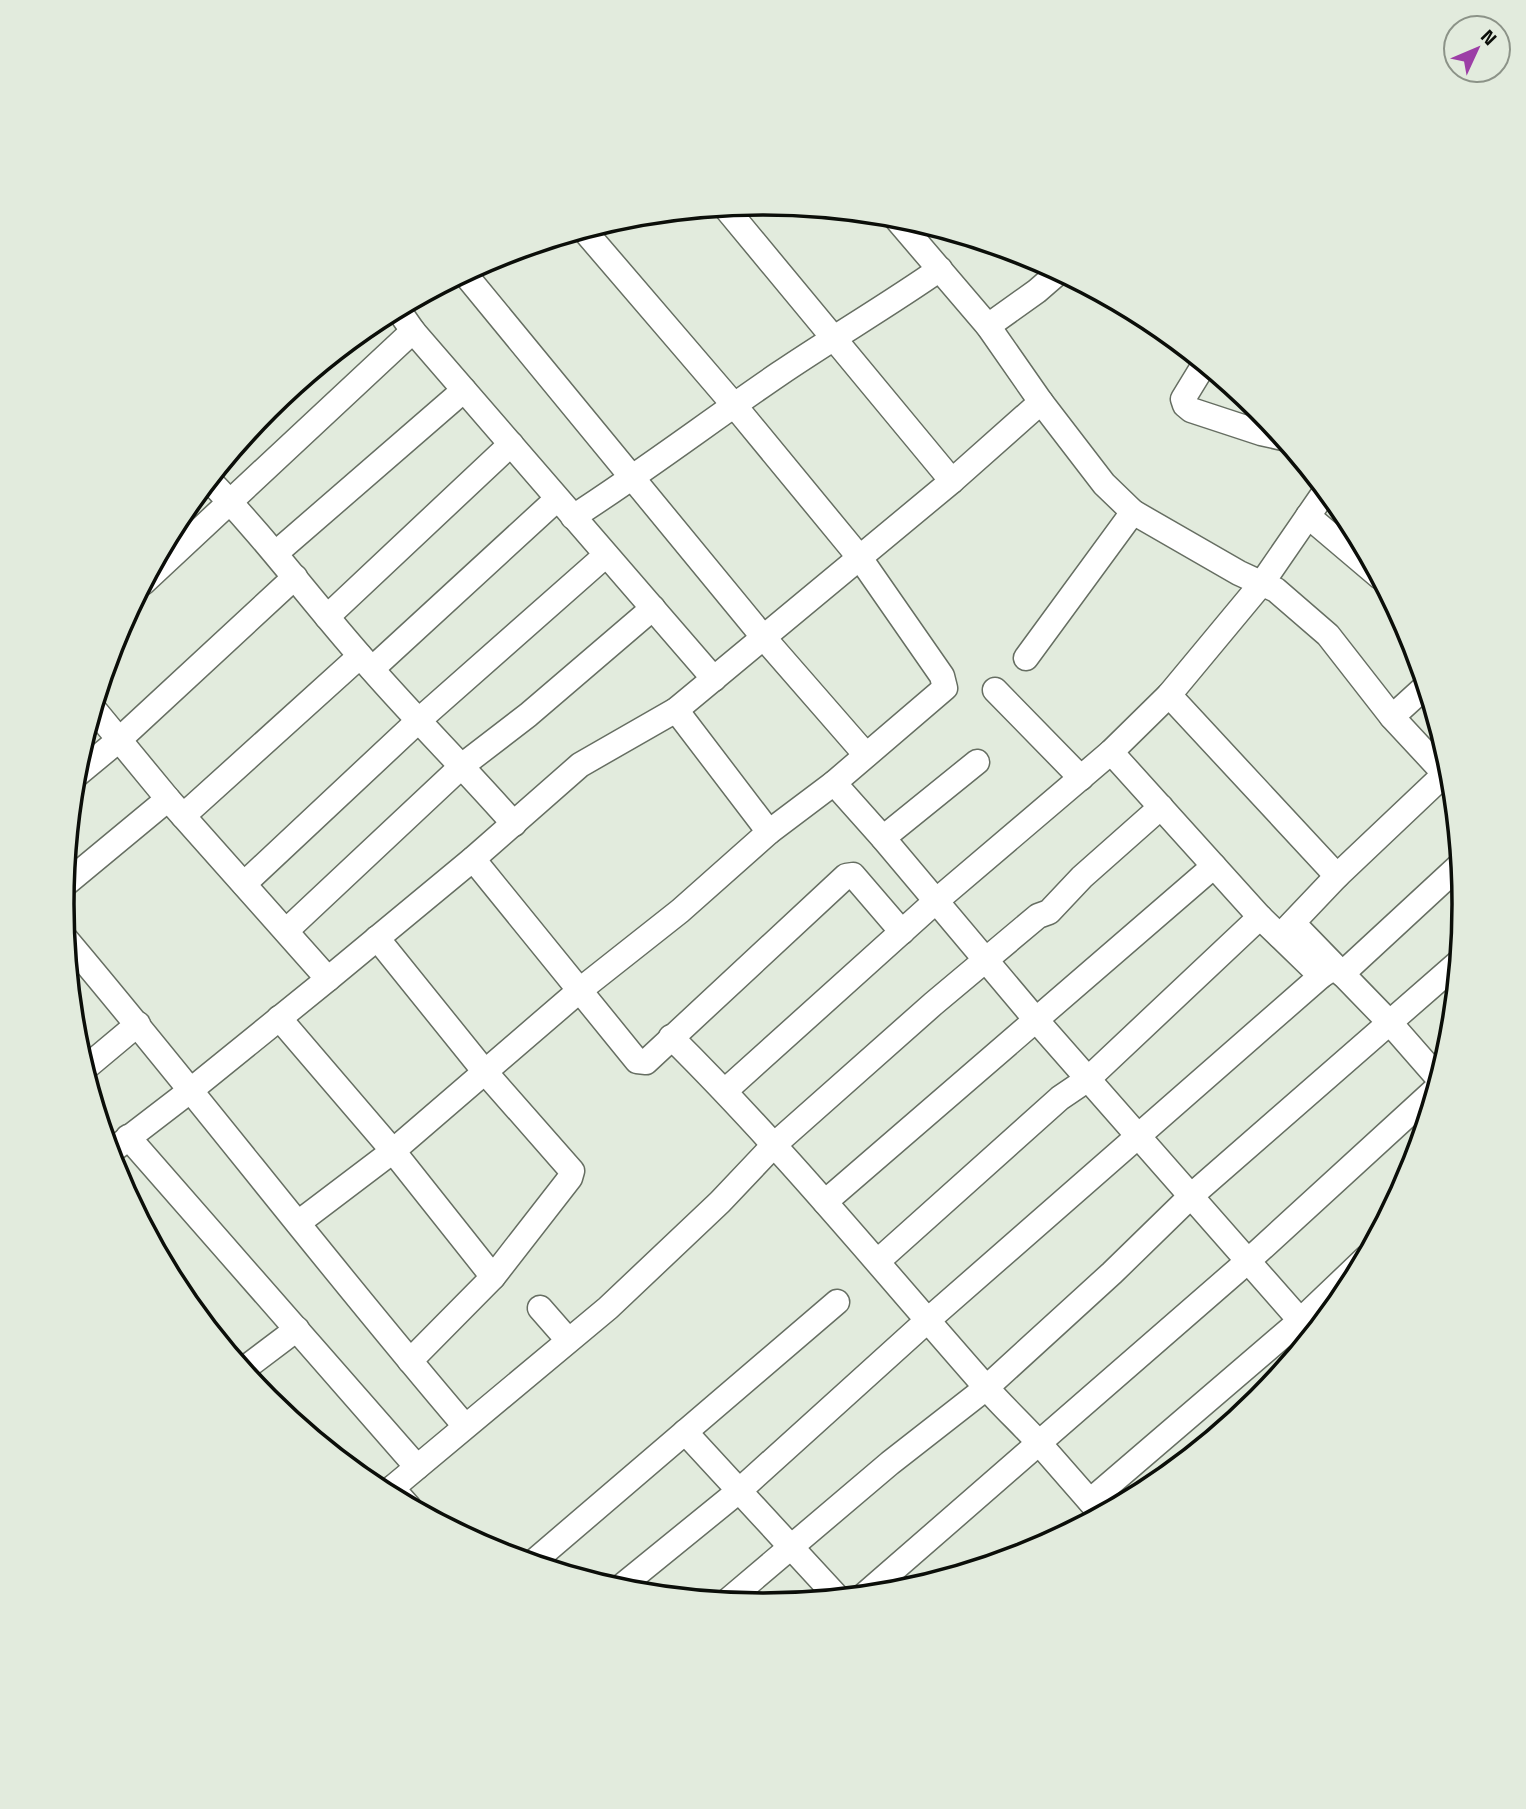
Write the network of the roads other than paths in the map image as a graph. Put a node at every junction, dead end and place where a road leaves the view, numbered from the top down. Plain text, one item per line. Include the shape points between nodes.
1 (732, 216) edge
2 (906, 230) edge
3 (590, 237) edge
4 (940, 269) junction
5 (1052, 278) edge
6 (471, 280) edge
7 (403, 317) edge
8 (988, 326) junction
9 (413, 331) junction
10 (834, 337) junction
11 (1200, 371) edge
12 (464, 390) junction
13 (1041, 402) junction
14 (734, 405) junction
15 (1267, 434) edge
16 (511, 444) junction
17 (633, 479) junction
18 (952, 481) junction
19 (215, 487) edge
20 (1320, 499) edge
21 (229, 501) junction
22 (565, 508) junction
23 (1133, 512) junction
24 (1308, 516) junction
25 (276, 553) junction
26 (606, 555) junction
27 (860, 558) junction
28 (1360, 560) edge
29 (165, 562) edge
30 (295, 577) junction
31 (1262, 583) junction
32 (653, 608) junction
33 (327, 617) junction
34 (764, 638) junction
35 (1026, 658) dead end
36 (366, 663) junction
37 (714, 679) junction
38 (995, 690) dead end
39 (1419, 692) edge
40 (1168, 695) junction
41 (676, 710) junction
42 (100, 716) edge
43 (1392, 717) junction
44 (418, 720) junction
45 (120, 739) junction
46 (1111, 752) junction
47 (866, 755) junction
48 (1437, 760) edge
49 (977, 762) dead end
50 (463, 765) junction
51 (88, 766) edge
52 (1081, 778) junction
53 (1440, 778) edge
54 (834, 783) junction
55 (176, 807) junction
56 (1161, 807) junction
57 (514, 824) junction
58 (769, 832) junction
59 (883, 838) junction
60 (473, 859) junction
61 (1214, 866) junction
62 (1451, 872) edge
63 (1338, 876) junction
64 (75, 878) edge
65 (244, 884) junction
66 (936, 901) junction
67 (1260, 917) junction
68 (1286, 929) junction
69 (286, 931) junction
70 (902, 932) junction
71 (377, 938) junction
72 (75, 950) edge
73 (986, 960) junction
74 (1449, 971) edge
75 (1333, 972) junction
76 (328, 979) junction
77 (580, 990) junction
78 (279, 1018) junction
79 (1037, 1021) junction
80 (138, 1024) junction
81 (1391, 1024) junction
82 (671, 1037) junction
83 (92, 1062) edge
84 (1432, 1071) edge
85 (485, 1072) junction
86 (1088, 1079) junction
87 (191, 1090) junction
88 (725, 1091) junction
89 (1424, 1100) edge
90 (1138, 1136) junction
91 (128, 1138) junction
92 (774, 1145) junction
93 (118, 1146) edge
94 (393, 1151) junction
95 (1191, 1196) junction
96 (825, 1202) junction
97 (298, 1223) junction
98 (878, 1261) junction
99 (1248, 1261) junction
100 (493, 1277) junction
101 (837, 1302) dead end
102 (540, 1308) dead end
103 (928, 1320) junction
104 (1307, 1327) edge
105 (297, 1329) junction
106 (568, 1340) junction
107 (410, 1361) junction
108 (250, 1364) edge
109 (986, 1388) junction
110 (465, 1426) junction
111 (685, 1432) junction
112 (1038, 1442) junction
113 (417, 1467) junction
114 (394, 1487) edge
115 (740, 1490) junction
116 (1096, 1508) edge
117 (791, 1548) junction
118 (540, 1557) edge
119 (628, 1581) edge
120 (876, 1584) edge
121 (831, 1590) edge
122 (736, 1593) edge

1 - 10 street
2 - 4 street
3 - 14 street
4 - 8 street
4 - 10 street
5 - 8 street
6 - 17 street
7 - 9 street
8 - 13 street
9 - 12 street
9 - 21 street
10 - 14 street
10 - 18 street
11 - 15 street via 1184,398 1185,405
12 - 16 street
12 - 25 street
13 - 18 street
13 - 23 street via 1104,484
14 - 17 street
14 - 27 street
16 - 22 street
16 - 33 street
17 - 22 street
17 - 34 street
18 - 27 street
19 - 21 street
20 - 24 street
21 - 25 street
21 - 29 street
22 - 26 street
22 - 36 street
23 - 31 street
23 - 35 street
24 - 28 street
24 - 31 street
25 - 30 street
26 - 32 street
26 - 44 street
27 - 34 street
27 - 47 street via 942,676 945,688
30 - 33 street
30 - 45 street
31 - 40 street
31 - 43 street via 1328,635
32 - 37 street
32 - 50 street
33 - 36 street
34 - 37 street
34 - 47 street
36 - 44 street
36 - 55 street
37 - 41 street
38 - 52 street
39 - 43 street
40 - 46 street
40 - 63 street
41 - 57 street via 580,765
41 - 58 street
42 - 45 street
43 - 48 street
44 - 50 street
44 - 65 street
45 - 51 street
45 - 55 street
46 - 52 street
46 - 56 street
47 - 54 street
49 - 59 street
50 - 57 street
50 - 69 street
52 - 66 street
53 - 63 street
54 - 58 street
54 - 59 street
55 - 64 street
55 - 65 street
56 - 61 street
56 - 73 street via 1049,912
57 - 60 street
58 - 77 street via 680,911
59 - 66 street
60 - 71 street
60 - 77 street
61 - 67 street
61 - 79 street
62 - 75 street
63 - 68 street
65 - 69 street
66 - 70 street
66 - 73 street
67 - 68 street
67 - 86 street
68 - 75 street
69 - 76 street
70 - 82 street via 853,874 846,876
70 - 88 street
71 - 76 street
71 - 85 street
72 - 80 street
73 - 79 street
73 - 92 street
74 - 81 street
75 - 81 street
75 - 90 street
76 - 78 street
77 - 82 street via 637,1061 646,1062
77 - 85 street
78 - 87 street
78 - 94 street
79 - 86 street
79 - 96 street
80 - 83 street
80 - 87 street
81 - 84 street
81 - 95 street
82 - 88 street
85 - 94 street
85 - 100 street via 572,1171
86 - 90 street
86 - 98 street via 1060,1098
87 - 91 street
87 - 97 street
88 - 92 street
89 - 99 street
90 - 95 street
90 - 103 street
91 - 93 street
91 - 105 street
92 - 96 street
92 - 106 street via 710,1212
94 - 97 street
94 - 100 street
95 - 99 street
95 - 109 street
96 - 98 street
97 - 107 street
98 - 103 street
99 - 104 street
99 - 112 street
100 - 107 street
101 - 111 street
102 - 106 street
103 - 109 street
103 - 115 street
104 - 116 street
105 - 108 street
105 - 113 street
106 - 110 street
107 - 110 street
109 - 112 street
109 - 117 street
110 - 113 street
111 - 115 street
111 - 118 street
112 - 116 street
112 - 120 street
113 - 114 street
115 - 117 street
115 - 119 street
117 - 121 street
117 - 122 street

